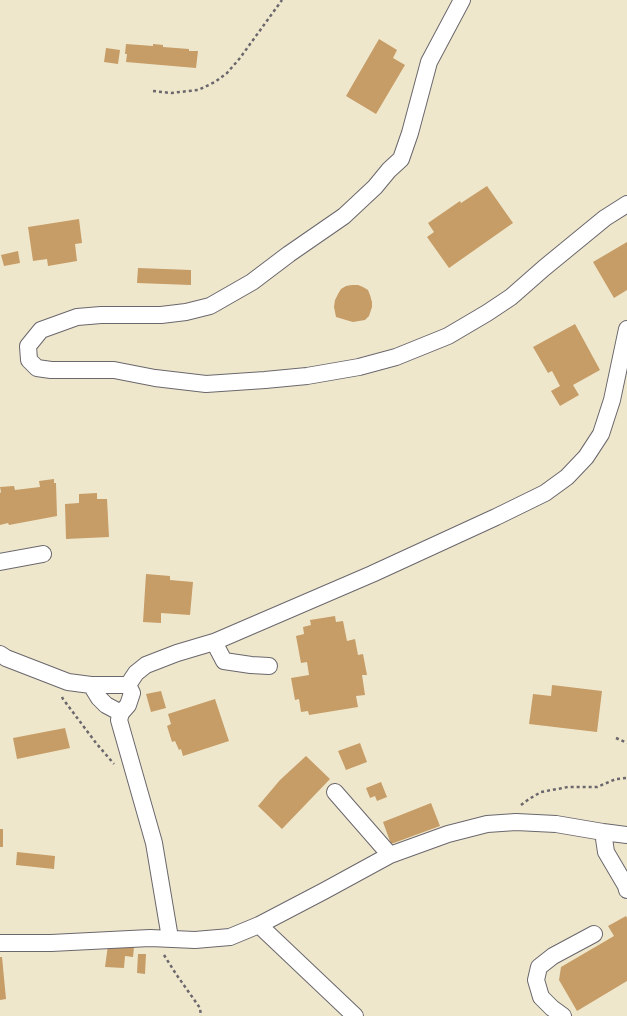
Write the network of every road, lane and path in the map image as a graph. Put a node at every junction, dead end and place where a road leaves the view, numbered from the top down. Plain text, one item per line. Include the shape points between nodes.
1 (282, 0) edge
2 (462, 0) edge
3 (154, 91) dead end
4 (627, 204) edge
5 (627, 329) edge
6 (43, 554) dead end
7 (0, 562) edge
8 (214, 642) junction
9 (2, 657) edge
10 (269, 666) dead end
11 (68, 682) junction
12 (91, 685) junction
13 (128, 685) junction
14 (121, 713) junction
15 (616, 738) dead end
16 (627, 744) edge
17 (114, 764) dead end
18 (627, 778) edge
19 (335, 792) dead end
20 (516, 822) junction
21 (603, 832) junction
22 (627, 835) edge
23 (390, 855) junction
24 (627, 890) edge
25 (259, 924) junction
26 (594, 934) dead end
27 (150, 938) junction
28 (170, 938) junction
29 (0, 944) edge
30 (201, 1016) edge
31 (355, 1016) edge
32 (563, 1016) edge

1 - 3 path via 236,63 215,82 198,90 171,93
2 - 4 street via 429,62 401,159 344,216 252,282 210,306 161,316 76,317 40,330 28,346 29,360 37,368 51,370 114,370 206,384 308,376 359,367 396,357 448,336 499,305 605,218
5 - 8 street via 612,400 601,434 586,457 567,477 545,493 496,517
6 - 7 street
8 - 10 street via 224,660
8 - 13 street via 146,665 136,673
9 - 11 street
11 - 12 street
11 - 17 path via 61,692 63,699
12 - 13 street
12 - 14 street via 106,705
13 - 14 street via 132,693 128,705
14 - 28 street via 119,720 154,843
15 - 16 path
18 - 20 path via 616,779 597,787 568,787 541,792 519,807
19 - 23 street
20 - 21 street via 556,824
20 - 23 street via 487,824 448,834
21 - 22 street
21 - 24 street via 606,852
23 - 25 street
25 - 28 street via 230,937 195,940
25 - 31 street
26 - 32 street via 553,956 540,967 536,980 541,997
27 - 28 street
27 - 29 street
27 - 30 path via 200,1008

